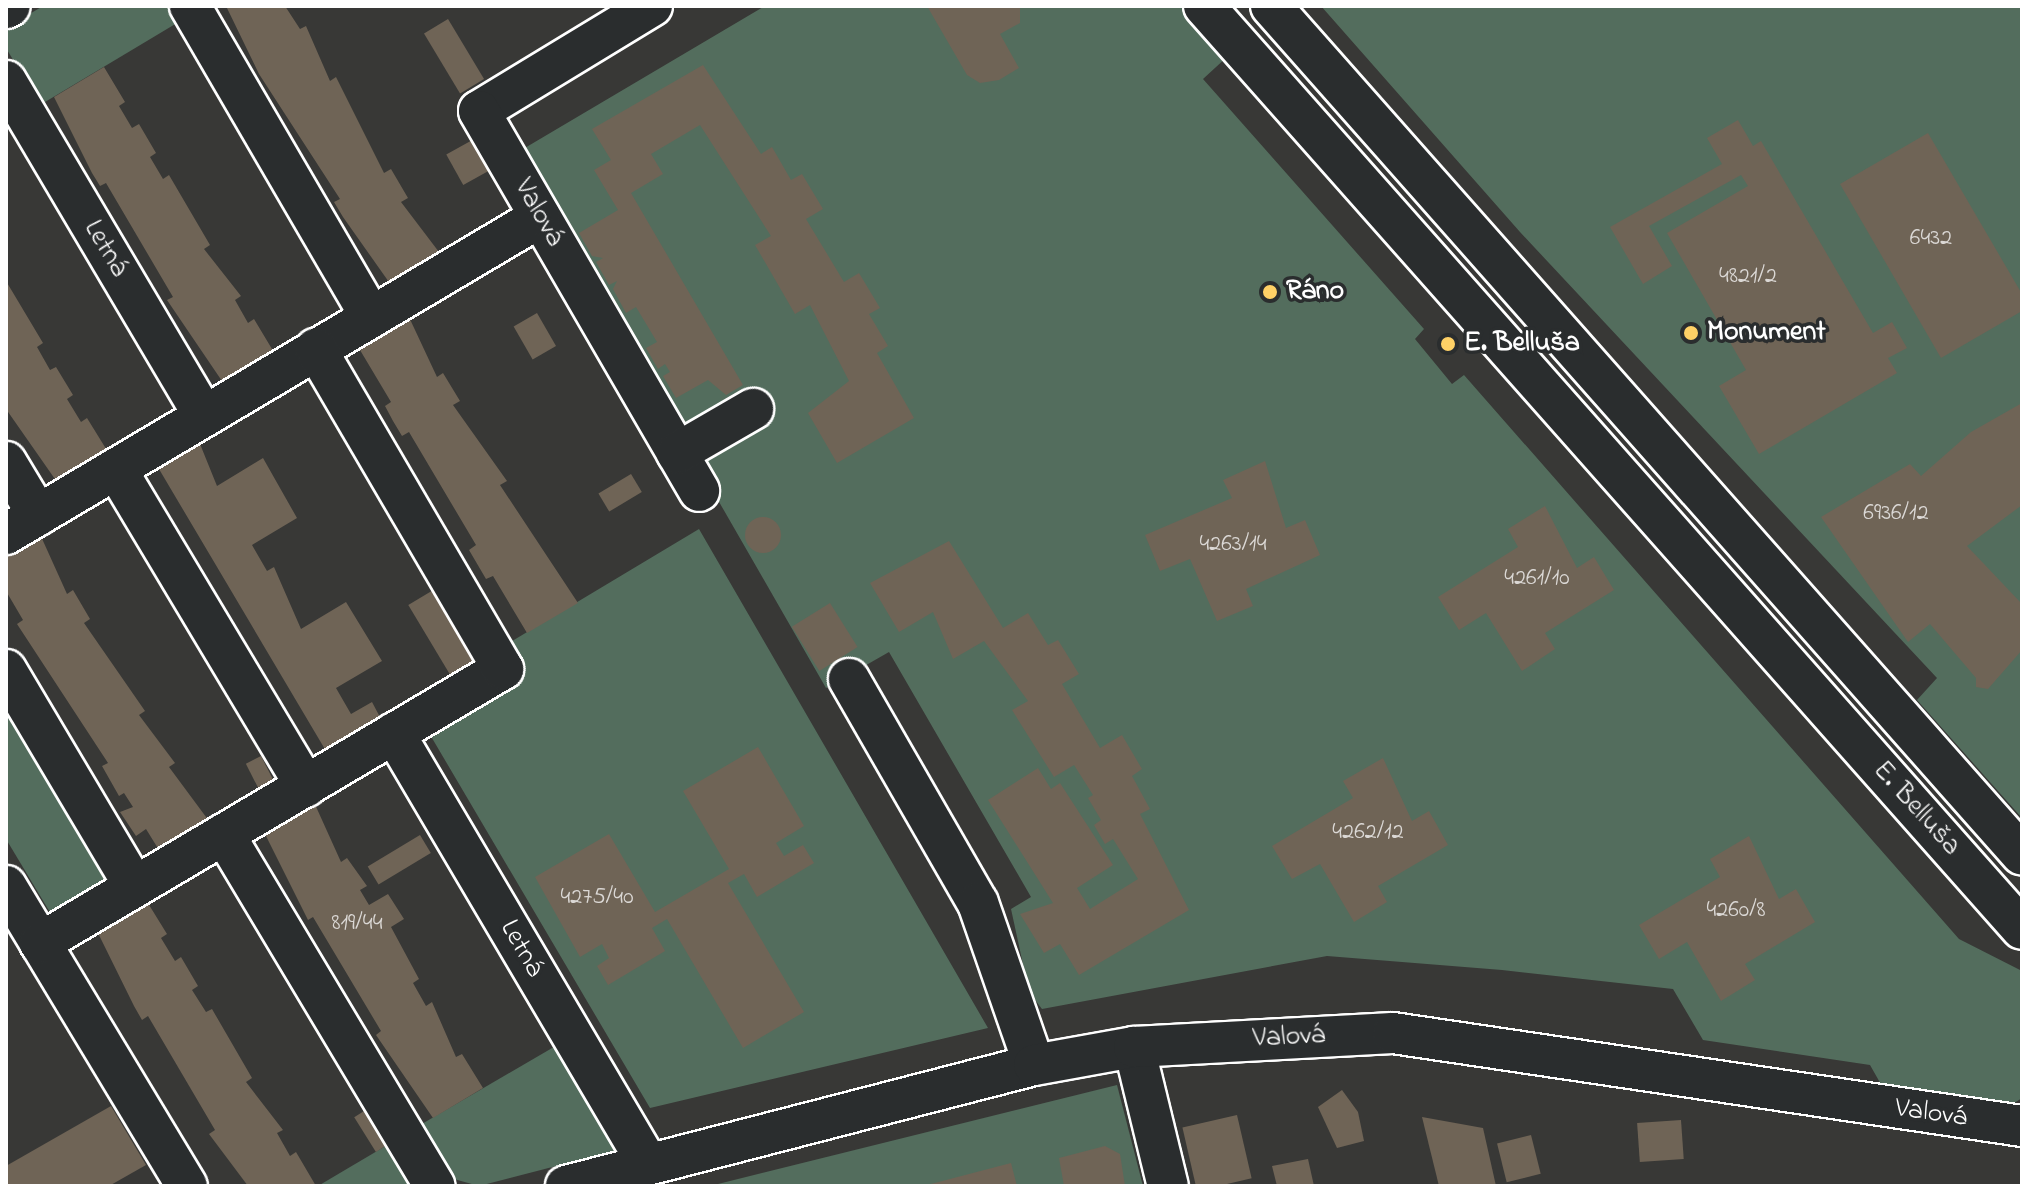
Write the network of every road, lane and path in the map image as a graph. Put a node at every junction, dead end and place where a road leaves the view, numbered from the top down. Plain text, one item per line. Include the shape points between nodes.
1 (190, 6) edge
2 (652, 6) edge
3 (1271, 6) edge
4 (1206, 7) edge
5 (6, 81) edge
6 (540, 217) junction
7 (371, 317) junction
8 (316, 349) junction
9 (753, 409) dead end
10 (204, 416) junction
11 (677, 453) junction
12 (6, 462) edge
13 (116, 469) junction
14 (699, 491) dead end
15 (22, 525) edge
16 (6, 670) edge
17 (849, 679) dead end
18 (394, 733) junction
19 (306, 786) junction
20 (224, 834) junction
21 (2022, 855) edge
22 (6, 886) edge
23 (135, 887) junction
24 (2022, 929) edge
25 (40, 943) junction
26 (1134, 1047) junction
27 (1034, 1065) junction
28 (2022, 1126) edge
29 (648, 1164) junction
30 (187, 1186) edge
31 (435, 1186) edge
32 (566, 1186) edge
33 (1168, 1186) edge

1 - 7 street
2 - 6 street, Valová via 479,111
3 - 21 street, E. Belluša
4 - 24 street, E. Belluša
5 - 10 street, Letná
6 - 7 street
6 - 11 street, Valová
7 - 8 street
8 - 10 street
8 - 18 street via 503,669
9 - 11 street
10 - 13 street
11 - 14 street, Valová
12 - 15 street
13 - 15 street
13 - 19 street
16 - 23 street
17 - 27 street via 978,903
18 - 19 street
18 - 29 street, Letná
19 - 20 street
20 - 23 street
20 - 31 street
22 - 25 street
23 - 25 street
25 - 30 street
26 - 27 street, Valová
26 - 28 street, Valová via 1393,1033
26 - 33 street
27 - 29 street, Valová
29 - 32 street, Valová

